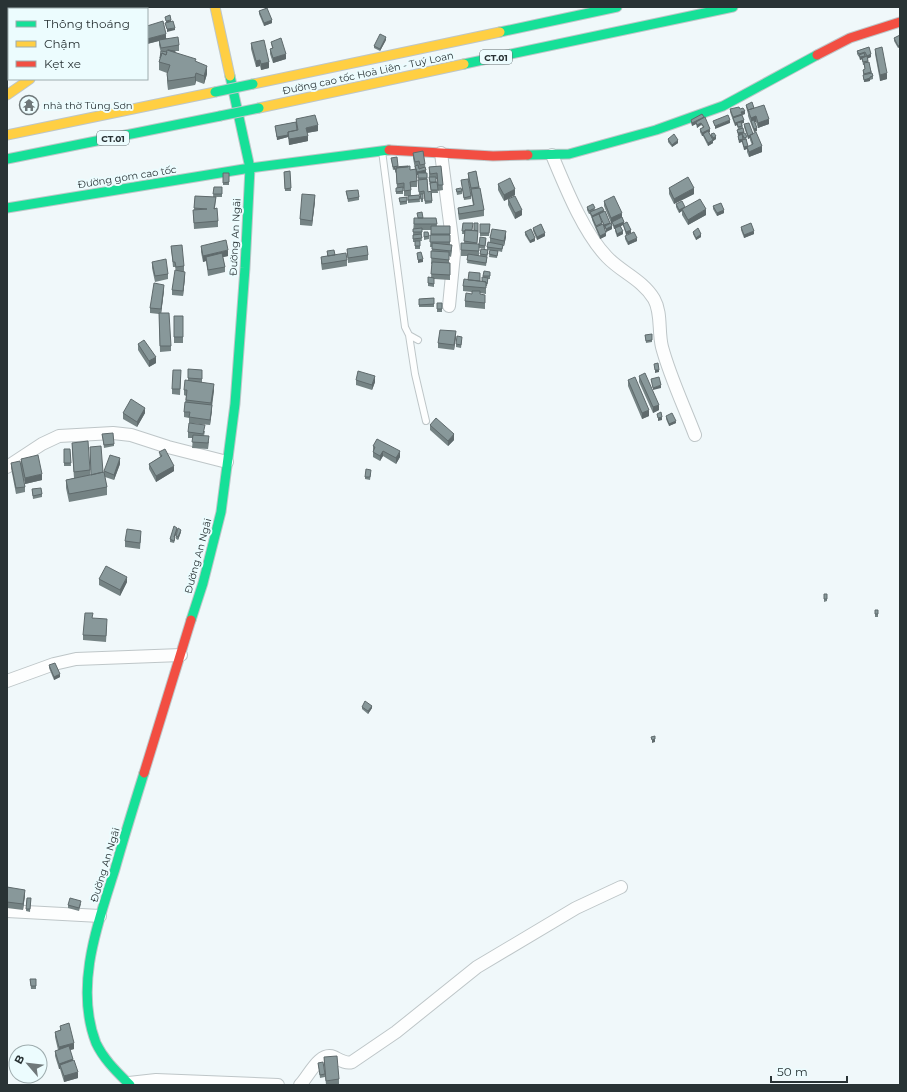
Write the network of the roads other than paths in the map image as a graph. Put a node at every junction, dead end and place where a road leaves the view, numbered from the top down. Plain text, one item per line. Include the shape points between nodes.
1 (215, 7) edge
2 (617, 7) edge
3 (733, 7) edge
4 (900, 22) edge
5 (29, 80) edge
6 (7, 95) edge
7 (7, 134) edge
8 (382, 151) junction
9 (441, 153) junction
10 (552, 155) junction
11 (7, 159) edge
12 (250, 168) junction
13 (7, 208) edge
14 (449, 306) dead end
15 (409, 335) junction
16 (418, 340) dead end
17 (426, 421) dead end
18 (695, 435) dead end
19 (227, 462) junction
20 (7, 467) edge
21 (181, 654) junction
22 (7, 681) edge
23 (621, 887) dead end
24 (7, 911) edge
25 (100, 916) junction
26 (130, 1084) edge
27 (278, 1085) edge
28 (300, 1085) edge

1 - 12 main road, Đường An Ngãi
2 - 7 main road, Đường cao tốc Hoà Liên - Tuý Loan / CT.01, bridge
3 - 11 main road, Đường cao tốc Hoà Liên - Tuý Loan / CT.01, bridge
4 - 10 main road, Đường gom cao tốc via 850,38 723,106 656,130 568,154
5 - 6 main road
8 - 9 main road, Đường gom cao tốc
8 - 12 main road, Đường gom cao tốc
8 - 15 lane via 405,327
9 - 10 main road, Đường gom cao tốc via 493,156
9 - 14 street via 454,254
10 - 18 street via 578,212 600,248 615,264 651,293 658,309 661,344
12 - 13 main road, Đường gom cao tốc
12 - 19 main road, Đường An Ngãi via 236,389
15 - 16 lane
15 - 17 lane
19 - 20 street via 113,433 59,436
19 - 21 main road, Đường An Ngãi via 221,512
21 - 22 street via 76,659
21 - 25 main road, Đường An Ngãi
23 - 28 street via 576,908 477,966 396,1032 352,1062 344,1062 332,1056 326,1057 317,1063
24 - 25 street
25 - 26 main road, Đường An Ngãi via 90,956 87,1015 95,1041 107,1062
26 - 27 street via 156,1080

